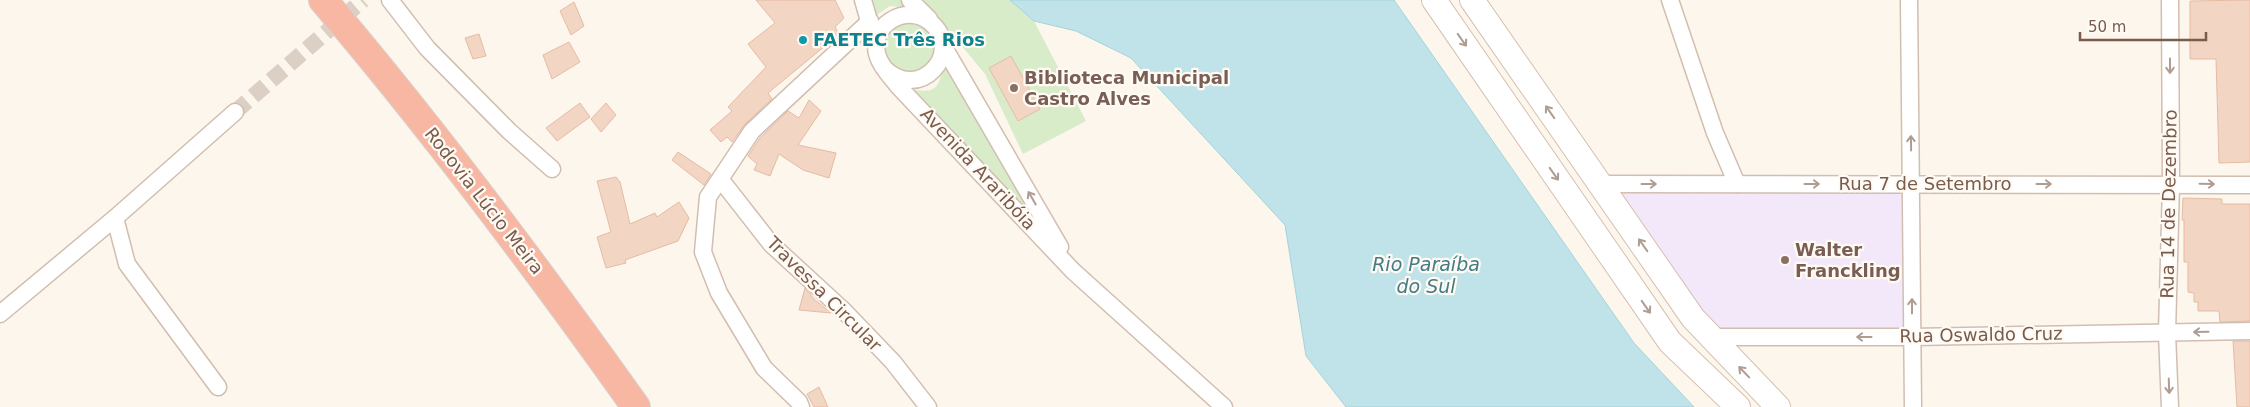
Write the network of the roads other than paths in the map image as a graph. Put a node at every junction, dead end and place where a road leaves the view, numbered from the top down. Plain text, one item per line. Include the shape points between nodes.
1 (324, 0) edge
2 (390, 0) edge
3 (864, 0) edge
4 (910, 0) edge
5 (1434, 0) edge
6 (1472, 0) edge
7 (1670, 0) edge
8 (1909, 0) edge
9 (2170, 0) edge
10 (870, 21) junction
11 (934, 25) junction
12 (942, 44) junction
13 (880, 62) junction
14 (235, 112) tunnel mouth
15 (552, 169) dead end
16 (721, 180) junction
17 (1600, 184) junction
18 (1738, 184) junction
19 (1912, 184) junction
20 (2171, 184) junction
21 (2250, 185) edge
22 (115, 218) junction
23 (1073, 271) junction
24 (0, 314) edge
25 (2250, 332) edge
26 (2167, 333) junction
27 (1711, 337) junction
28 (1913, 337) junction
29 (218, 387) dead end
30 (636, 407) edge
31 (801, 407) edge
32 (928, 407) edge
33 (1224, 407) edge
34 (1738, 407) edge
35 (1778, 407) edge
36 (1913, 407) edge
37 (2170, 407) edge

1 - 30 highway, Rodovia Lúcio Meira via 542,274
2 - 15 street via 427,48 508,130
3 - 10 street
4 - 11 street
5 -> 34 main road via 1670,342
17 -> 6 main road
7 - 18 street via 1715,133
19 -> 8 street
9 -> 20 street, Rua 14 de Dezembro
10 - 13 street
10 - 16 street via 752,131
11 - 12 street
11 - 13 street via 914,14 893,19 879,35
12 - 13 street via 935,68 922,78 896,78
23 -> 12 street, Avenida Araribóia
13 - 23 street, Avenida Araribóia via 898,86
14 - 22 street
16 - 31 street via 708,197 703,252 719,293 764,368
16 - 32 street, Travessa Circular via 771,244 844,311 893,362
17 -> 18 street, Rua 7 de Setembro
27 -> 17 main road via 1693,318
18 -> 19 street, Rua 7 de Setembro
19 -> 20 street, Rua 7 de Setembro
28 -> 19 street
20 -> 21 street, Rua 7 de Setembro
20 - 26 street, Rua 14 de Dezembro
22 - 24 street
22 - 29 street via 127,264
23 - 33 street, Avenida Araribóia
25 -> 26 street, Rua Oswaldo Cruz
26 - 28 street, Rua Oswaldo Cruz
26 -> 37 street, Rua 14 de Dezembro
28 -> 27 street, Rua Oswaldo Cruz
35 -> 27 main road
28 - 36 street

